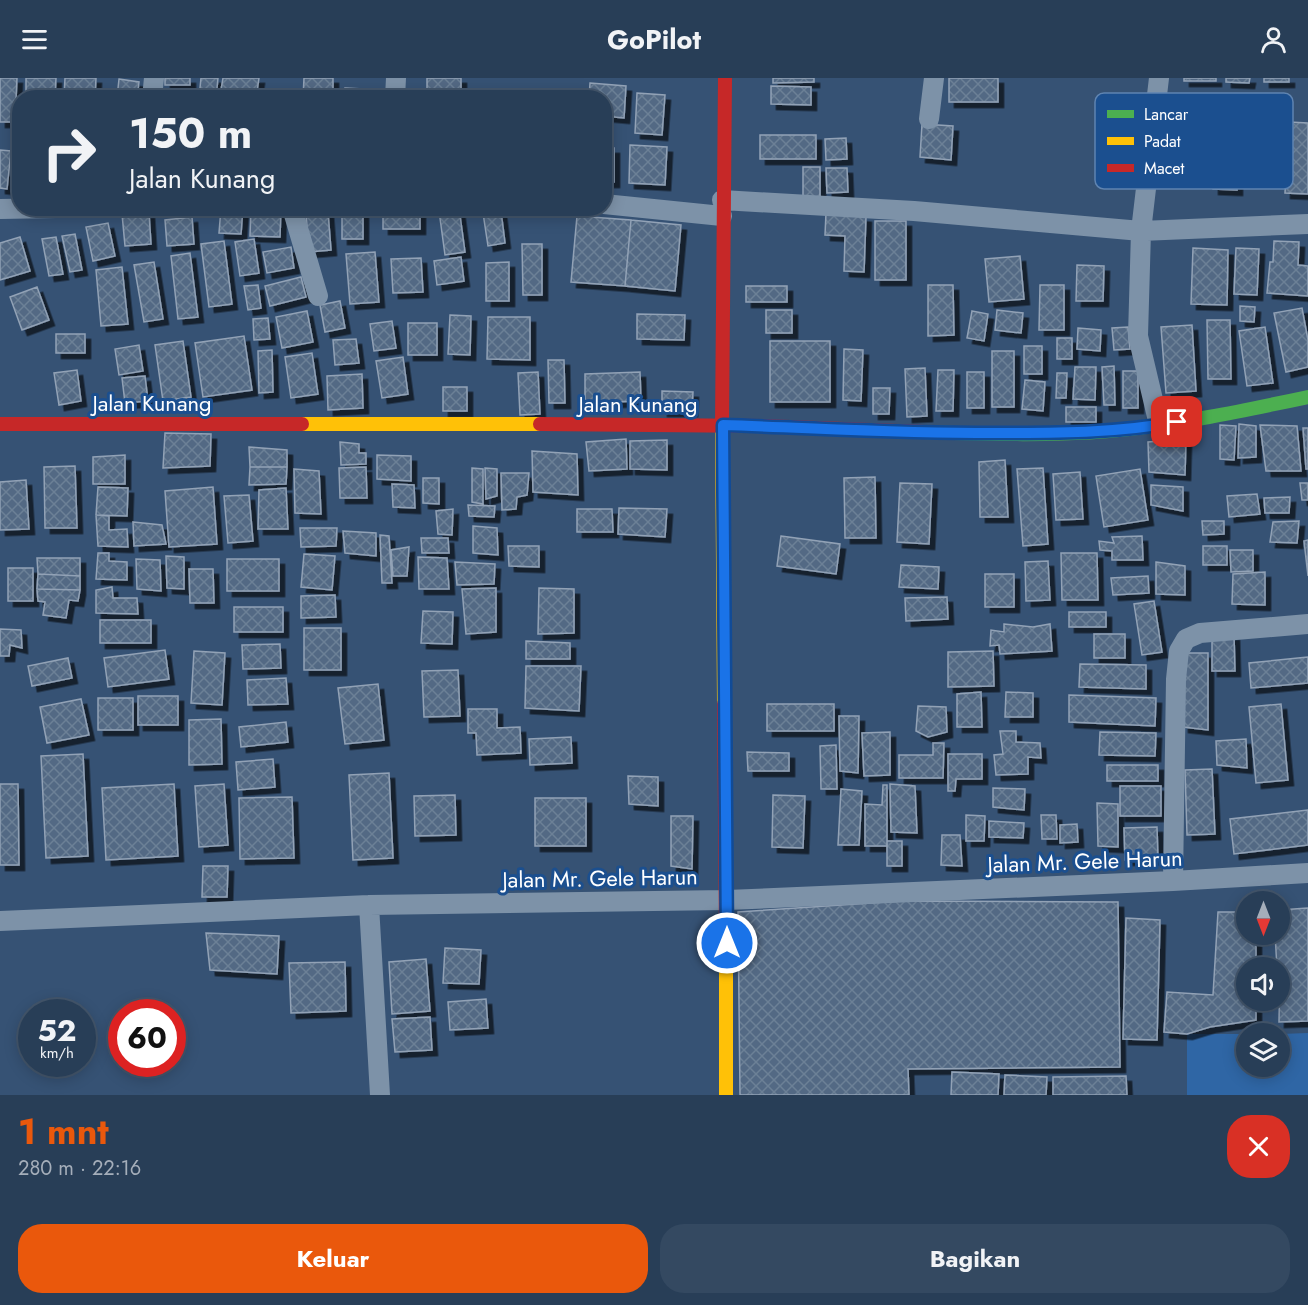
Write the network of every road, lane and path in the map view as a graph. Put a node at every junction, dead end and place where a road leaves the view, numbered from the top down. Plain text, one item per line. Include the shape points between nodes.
1 (725, 78) edge
2 (934, 78) edge
3 (1159, 78) edge
4 (1157, 93) edge
5 (929, 119) dead end
6 (1146, 189) edge
7 (612, 204) edge
8 (722, 208) junction
9 (294, 216) edge
10 (1308, 225) edge
11 (1141, 231) junction
12 (318, 296) dead end
13 (1308, 397) edge
14 (0, 424) edge
15 (723, 425) junction
16 (1159, 425) junction
17 (1308, 624) edge
18 (1308, 873) edge
19 (1173, 881) junction
20 (727, 900) junction
21 (369, 905) junction
22 (0, 921) edge
23 (380, 1095) edge
24 (726, 1095) edge

1 - 8 street
2 - 5 street
3 - 4 street
6 - 11 street
7 - 8 street
8 - 11 street via 914,211
8 - 15 street
9 - 12 street
10 - 11 street
11 - 16 street via 1138,336
13 - 16 street, Jalan Kunang
14 - 15 street, Jalan Kunang
15 - 16 street, Jalan Kunang via 958,434 1081,433
15 - 20 street
17 - 19 street via 1200,633 1186,639 1179,651
18 - 19 street, Jalan Mr. Gele Harun
19 - 20 street, Jalan Mr. Gele Harun
20 - 21 street, Jalan Mr. Gele Harun
20 - 24 street
21 - 22 street, Jalan Mr. Gele Harun
21 - 23 street

